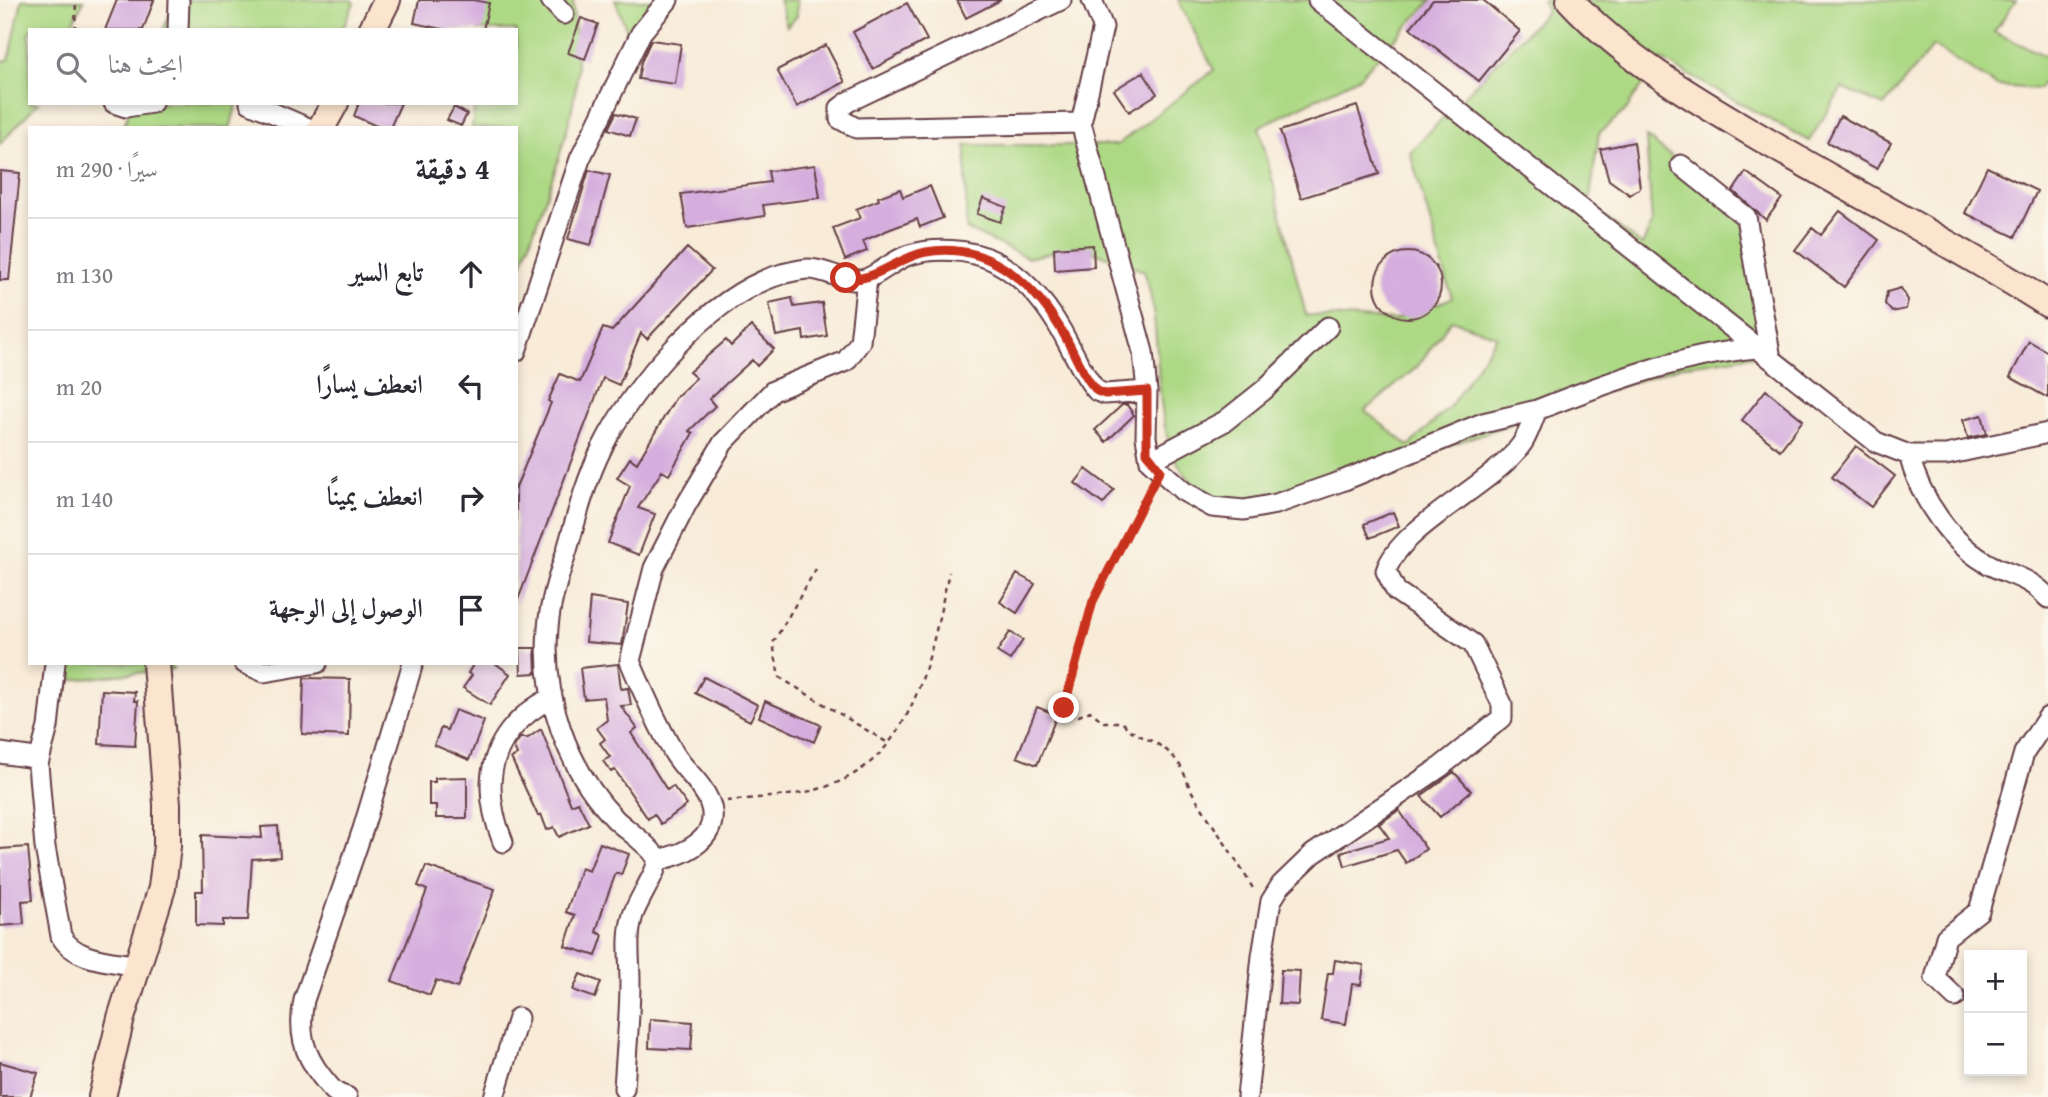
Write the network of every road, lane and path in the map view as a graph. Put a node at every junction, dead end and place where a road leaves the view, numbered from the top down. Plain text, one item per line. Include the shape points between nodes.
1 (76, 0) edge
2 (179, 0) edge
3 (387, 0) edge
4 (668, 0) edge
5 (1061, 0) edge
6 (1091, 0) edge
7 (1318, 0) edge
8 (1570, 0) edge
9 (75, 28) edge
10 (178, 28) edge
11 (373, 28) edge
12 (120, 105) edge
13 (138, 105) edge
14 (255, 105) edge
15 (334, 105) edge
16 (1082, 123) junction
17 (303, 126) edge
18 (322, 126) edge
19 (1681, 165) dead end
20 (867, 279) junction
21 (2048, 304) edge
22 (1328, 327) dead end
23 (518, 345) edge
24 (1764, 353) junction
25 (1147, 391) junction
26 (1537, 410) junction
27 (2048, 433) edge
28 (1909, 455) junction
29 (1155, 465) junction
30 (816, 569) dead end
31 (949, 572) dead end
32 (2048, 598) edge
33 (55, 665) edge
34 (156, 665) edge
35 (248, 665) edge
36 (305, 665) edge
37 (412, 665) edge
38 (551, 698) junction
39 (2048, 717) edge
40 (888, 743) junction
41 (0, 753) edge
42 (38, 764) junction
43 (710, 802) junction
44 (503, 842) dead end
45 (657, 860) junction
46 (1269, 916) junction
47 (138, 966) junction
48 (1955, 997) dead end
49 (518, 1018) dead end
50 (624, 1089) dead end
51 (337, 1096) edge
52 (102, 1097) edge
53 (494, 1097) edge
54 (1247, 1097) edge

1 - 9 path
2 - 10 street
3 - 11 street
4 - 23 street via 641,33 580,159
5 - 16 street via 848,102 840,108 840,119 856,128
6 - 16 street via 1103,27
7 - 24 street
8 - 21 street via 1629,55 1710,108
12 - 13 street
14 - 17 street
15 - 18 street
16 - 25 street via 1143,352
19 - 24 street via 1746,216
20 - 25 street via 907,256 935,251 965,252 991,260 1034,291 1097,391
20 - 38 street via 809,269 752,286 699,326 637,392 602,449 586,486 551,602 547,630
20 - 43 street via 860,342 846,361 773,391 723,443 654,568 630,661 675,755
22 - 29 street via 1264,390
24 - 26 street via 1696,356
24 - 28 street via 1876,442
25 - 29 street via 1146,437
26 - 29 street via 1483,423 1342,481 1259,509 1199,502
26 - 46 street via 1522,444 1398,550 1386,571 1396,591 1473,644 1502,704 1502,718 1439,768 1299,865 1271,901
27 - 28 street via 1946,455
28 - 32 street via 1925,498 1973,555 2027,580
29 - 46 path via 1093,601 1065,713 1077,717 1090,711 1104,722 1122,722 1131,733 1149,737 1178,762
30 - 40 path via 773,643 779,677
31 - 40 path via 925,678
33 - 42 street via 48,727
34 - 47 street via 167,846 162,888
35 - 36 street via 264,672
37 - 51 street via 300,1022 302,1042 312,1064
38 - 44 street via 532,708 495,751 491,777 496,825
38 - 45 street via 590,792
39 - 48 street via 2024,752 1979,911 1946,937 1936,978
40 - 43 path via 864,770 827,787
41 - 42 street via 34,758
42 - 47 street via 61,936 67,947 79,954
43 - 45 street via 711,819 701,842 681,856
45 - 50 street via 638,899 628,935
46 - 54 street
47 - 52 street
49 - 53 street

